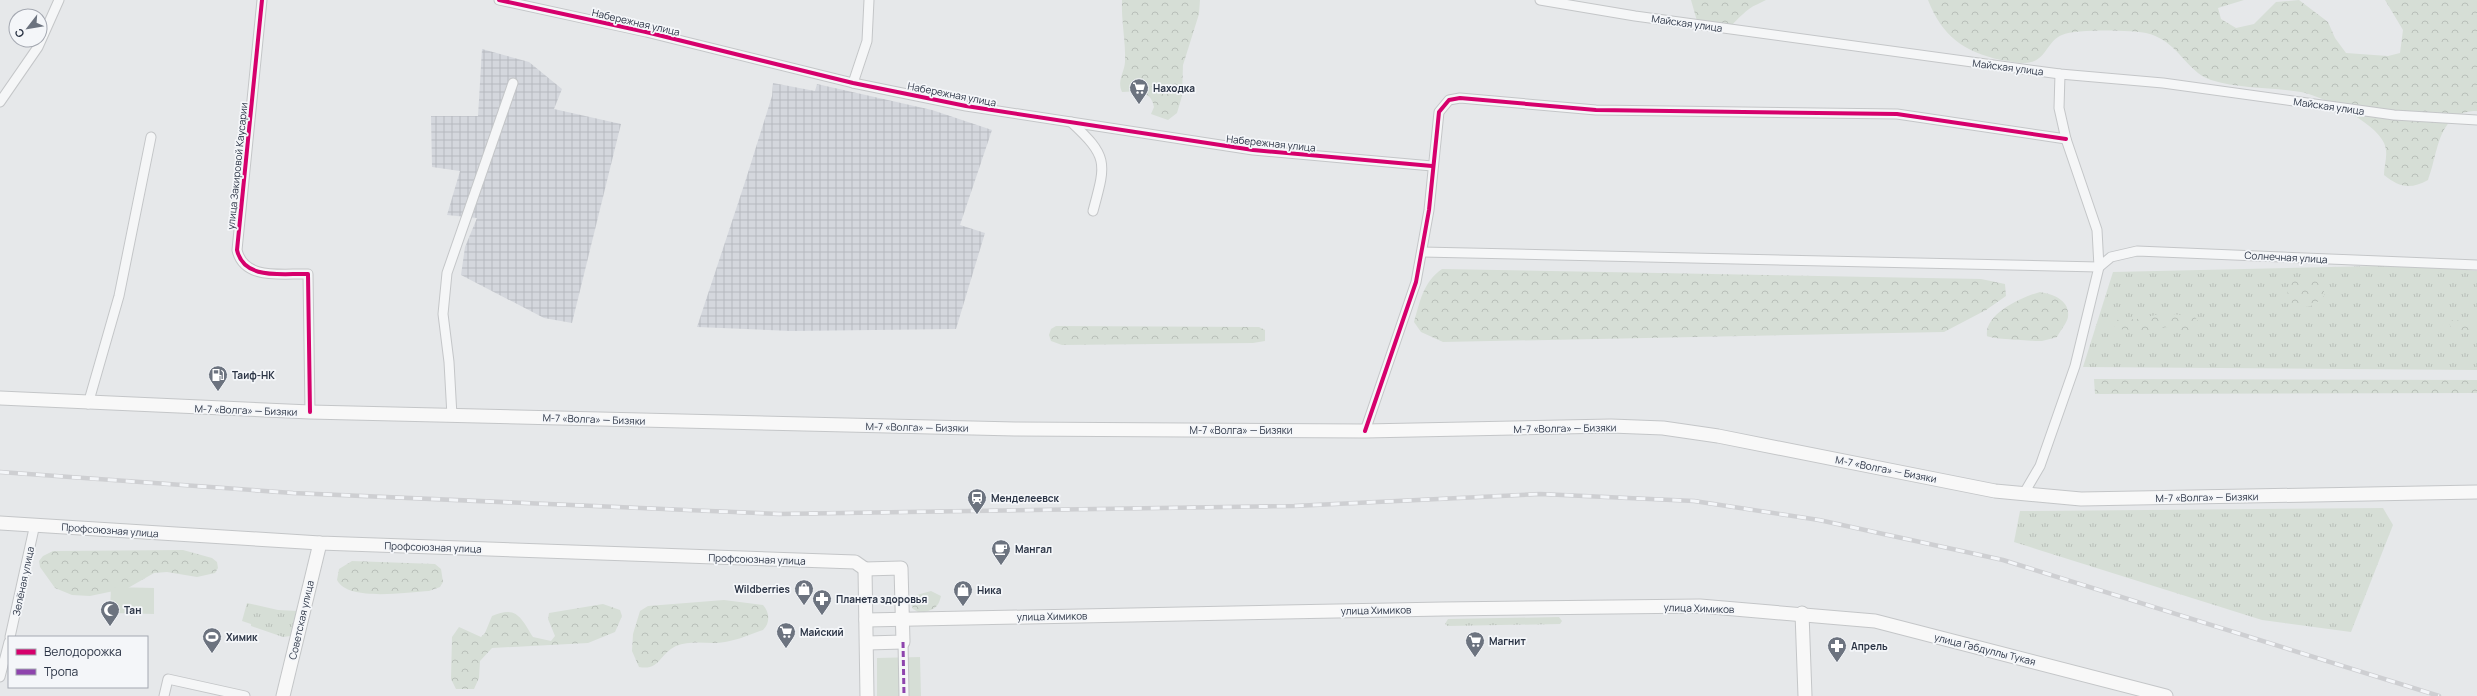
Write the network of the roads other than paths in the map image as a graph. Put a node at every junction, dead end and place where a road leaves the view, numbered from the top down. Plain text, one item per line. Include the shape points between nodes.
1 (58, 0) edge
2 (262, 0) edge
3 (499, 0) edge
4 (869, 0) edge
5 (1540, 0) edge
6 (2060, 74) junction
7 (853, 82) junction
8 (513, 83) dead end
9 (0, 102) edge
10 (2477, 120) edge
11 (1071, 121) junction
12 (151, 137) dead end
13 (2066, 139) junction
14 (1432, 166) junction
15 (1093, 211) dead end
16 (1422, 252) junction
17 (2477, 265) edge
18 (2099, 267) junction
19 (0, 398) edge
20 (88, 404) junction
21 (310, 412) junction
22 (452, 416) junction
23 (1365, 431) junction
24 (2477, 492) edge
25 (2023, 495) junction
26 (0, 523) edge
27 (35, 524) junction
28 (320, 543) junction
29 (865, 569) junction
30 (1802, 613) junction
31 (902, 619) junction
32 (866, 620) junction
33 (10, 636) edge
34 (903, 642) junction
35 (866, 643) junction
36 (8, 646) edge
37 (0, 677) edge
38 (164, 696) edge
39 (244, 696) edge
40 (283, 696) edge
41 (867, 696) edge
42 (904, 696) edge
43 (1805, 696) edge
44 (2166, 696) edge

1 - 9 street via 38,47
2 - 21 street, улица Закировой Каусарии via 237,250 245,266 257,273 308,274
3 - 7 street, Набережная улица
4 - 7 street via 867,41
5 - 6 street, Майская улица via 1635,16
6 - 10 street, Майская улица via 2163,83 2394,115
6 - 13 street via 2059,108
7 - 11 street, Набережная улица via 966,106
8 - 22 street via 447,273 444,314
11 - 14 street, Набережная улица via 1254,150
11 - 15 street via 1096,146 1102,162 1102,177
12 - 20 street via 119,296
13 - 14 street via 1898,114 1596,110 1460,98 1449,100 1438,112
13 - 18 street via 2097,230
14 - 16 street via 1429,210
16 - 18 street
16 - 23 street via 1416,282
17 - 18 street, Солнечная улица via 2136,251 2111,257
18 - 25 street via 2075,366 2040,466
19 - 20 main road, М-7 «Волга» — Бизяки
20 - 21 main road, М-7 «Волга» — Бизяки
21 - 22 main road, М-7 «Волга» — Бизяки
22 - 23 main road, М-7 «Волга» — Бизяки via 1008,429
23 - 25 main road, М-7 «Волга» — Бизяки via 1611,426 1663,428 1718,436
24 - 25 main road, М-7 «Волга» — Бизяки via 2081,499
26 - 27 main road, Профсоюзная улица
27 - 28 main road, Профсоюзная улица
27 - 33 street, Зелёная улица
28 - 29 main road, Профсоюзная улица via 855,562
28 - 40 main road, Советская улица
29 - 31 main road via 901,568
29 - 32 main road
30 - 31 main road, улица Химиков via 1700,606
30 - 43 main road
30 - 44 main road, улица Габдуллы Тукая via 1875,621
31 - 32 main road, улица Химиков
31 - 34 main road
32 - 35 main road
34 - 35 main road
34 - 42 street
35 - 41 main road
36 - 37 street
38 - 39 street via 168,679

